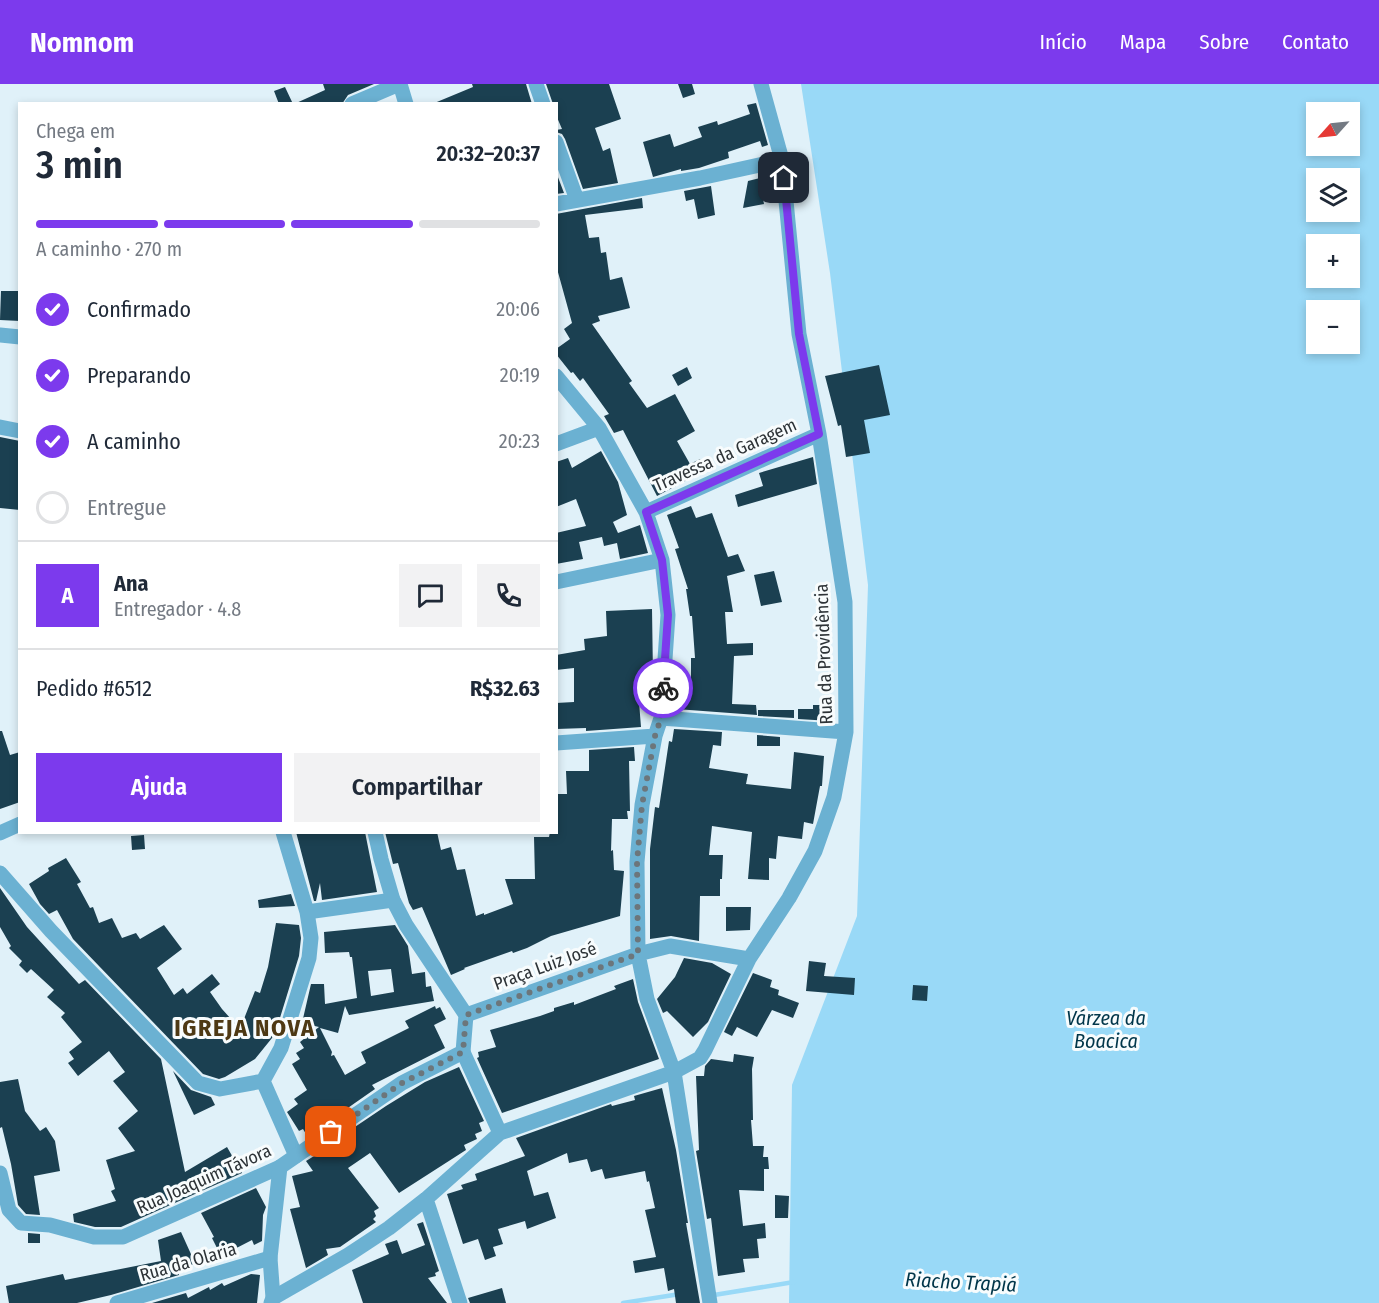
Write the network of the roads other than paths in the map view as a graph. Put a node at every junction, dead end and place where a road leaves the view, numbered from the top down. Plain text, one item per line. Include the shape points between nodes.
1 (399, 84) edge
2 (536, 84) edge
3 (761, 84) edge
4 (357, 102) edge
5 (405, 102) edge
6 (542, 102) edge
7 (558, 148) edge
8 (782, 160) junction
9 (577, 200) junction
10 (558, 204) edge
11 (0, 335) edge
12 (18, 337) edge
13 (558, 378) edge
14 (0, 427) edge
15 (598, 428) junction
16 (18, 431) edge
17 (819, 434) junction
18 (558, 443) edge
19 (646, 512) junction
20 (662, 560) junction
21 (558, 582) edge
22 (661, 718) junction
23 (846, 732) junction
24 (655, 736) junction
25 (558, 743) edge
26 (18, 825) edge
27 (0, 832) edge
28 (284, 834) edge
29 (376, 834) edge
30 (0, 873) edge
31 (393, 900) junction
32 (307, 912) junction
33 (638, 954) junction
34 (749, 959) junction
35 (466, 1015) junction
36 (463, 1052) junction
37 (675, 1071) junction
38 (263, 1081) junction
39 (500, 1133) junction
40 (296, 1156) junction
41 (280, 1167) junction
42 (0, 1173) edge
43 (426, 1199) junction
44 (4, 1210) edge
45 (270, 1258) junction
46 (710, 1296) edge
47 (272, 1300) edge
48 (117, 1303) edge
49 (460, 1303) edge

1 - 4 street
1 - 5 street
2 - 6 street
3 - 8 street, Rua da Providência
7 - 9 street
8 - 9 street
8 - 17 street, Rua da Providência via 799,334
9 - 10 street
11 - 12 street
13 - 15 street
14 - 16 street
15 - 18 street
15 - 19 street
17 - 19 street, Travessa da Garagem
17 - 23 street, Rua da Providência via 845,602
19 - 20 street
20 - 21 street
20 - 22 street via 668,615
22 - 23 street
22 - 24 street
23 - 34 street, Rua da Providência via 834,797 815,851
24 - 25 street
24 - 33 street via 642,805 637,862
26 - 27 street
28 - 32 street
29 - 31 street
30 - 38 street via 198,1083 220,1089
31 - 32 street
31 - 35 street
32 - 38 street via 309,958 281,1048
33 - 34 street, Praça Luiz José via 670,946
33 - 35 street, Praça Luiz José
33 - 37 street via 646,999
34 - 37 street, Rua da Providência via 700,1058
35 - 36 street
36 - 39 street
36 - 40 street, Rua Joaquim Távora via 402,1083
37 - 39 street, Rua da Providência
37 - 46 street
38 - 40 street
39 - 43 street
40 - 41 street, Rua Joaquim Távora
41 - 44 street, Rua Joaquim Távora via 123,1237 94,1238 50,1225 27,1225
41 - 45 street
42 - 44 street, Rua Joaquim Távora
43 - 47 street via 348,1255
43 - 49 street
45 - 47 street
45 - 48 street, Rua da Olaria

